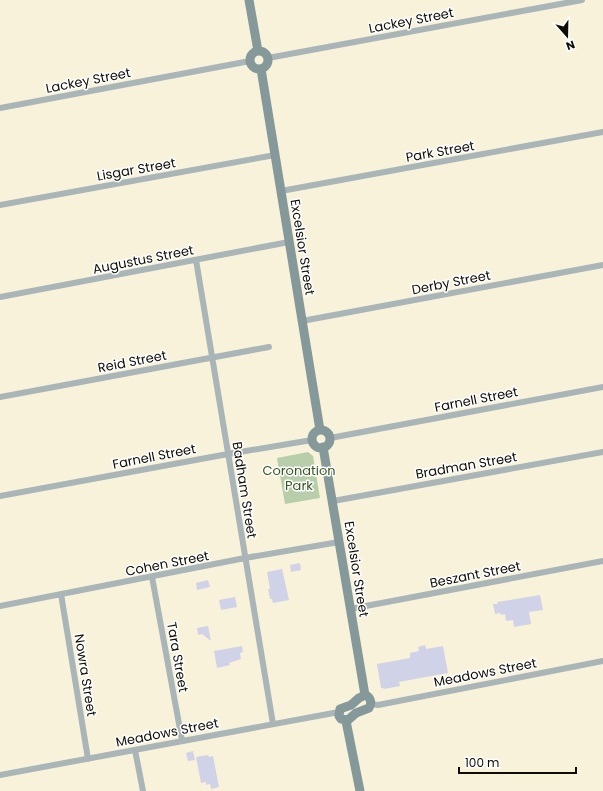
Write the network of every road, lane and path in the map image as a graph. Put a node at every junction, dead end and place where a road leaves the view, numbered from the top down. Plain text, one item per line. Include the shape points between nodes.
1 (249, 0) edge
2 (582, 0) edge
3 (258, 51) junction
4 (268, 58) junction
5 (250, 62) junction
6 (261, 69) junction
7 (0, 108) edge
8 (603, 132) edge
9 (275, 155) junction
10 (281, 191) junction
11 (0, 205) edge
12 (289, 242) junction
13 (196, 260) junction
14 (603, 265) edge
15 (0, 297) edge
16 (302, 321) junction
17 (269, 347) dead end
18 (212, 358) junction
19 (603, 387) edge
20 (0, 397) edge
21 (320, 430) junction
22 (330, 438) junction
23 (312, 440) junction
24 (323, 447) junction
25 (603, 452) edge
26 (228, 454) junction
27 (0, 496) edge
28 (333, 501) junction
29 (339, 542) junction
30 (245, 558) junction
31 (603, 561) edge
32 (152, 577) junction
33 (61, 594) junction
34 (0, 606) edge
35 (350, 609) junction
36 (603, 661) edge
37 (365, 696) junction
38 (371, 704) junction
39 (339, 712) junction
40 (346, 720) junction
41 (273, 724) junction
42 (182, 740) junction
43 (135, 750) junction
44 (88, 758) junction
45 (0, 775) edge
46 (143, 791) edge
47 (360, 791) edge

1 - 3 street
2 - 4 street, Lackey Street
3 - 4 street via 263,52
3 - 5 street via 251,56
4 - 6 street via 268,64
5 - 6 street
5 - 7 street, Lackey Street
6 - 9 street, Excelsior Street
8 - 10 street, Park Street
9 - 10 street, Excelsior Street
9 - 11 street, Lisgar Street
10 - 12 street, Excelsior Street
12 - 13 street, Augustus Street
12 - 16 street, Excelsior Street
13 - 15 street, Augustus Street
13 - 18 street, Badham Street
14 - 16 street, Derby Street
16 - 21 street, Excelsior Street
17 - 18 street, Reid Street
18 - 20 street, Reid Street
18 - 26 street, Badham Street
19 - 22 street, Farnell Street
21 - 22 street via 328,432
21 - 23 street via 314,434
22 - 24 street via 329,443
23 - 24 street via 315,445
23 - 26 street, Farnell Street
24 - 28 street, Excelsior Street
25 - 28 street, Bradman Street
26 - 27 street, Farnell Street
26 - 30 street, Badham Street
28 - 29 street, Excelsior Street
29 - 30 street, Cohen Street
29 - 35 street, Excelsior Street
30 - 32 street, Cohen Street
30 - 41 street, Badham Street
31 - 35 street, Beszant Street
32 - 33 street, Cohen Street
32 - 42 street, Tara Street
33 - 34 street, Cohen Street
33 - 44 street, Nowra Street
35 - 37 street, Excelsior Street
36 - 38 street, Meadows Street via 378,705
37 - 38 street via 370,698
37 - 39 street via 341,708
38 - 40 street via 367,709
39 - 40 street via 340,718
39 - 41 street, Meadows Street
40 - 47 street
41 - 42 street, Meadows Street
42 - 43 street, Meadows Street
43 - 44 street, Meadows Street
43 - 46 street
44 - 45 street, Meadows Street

